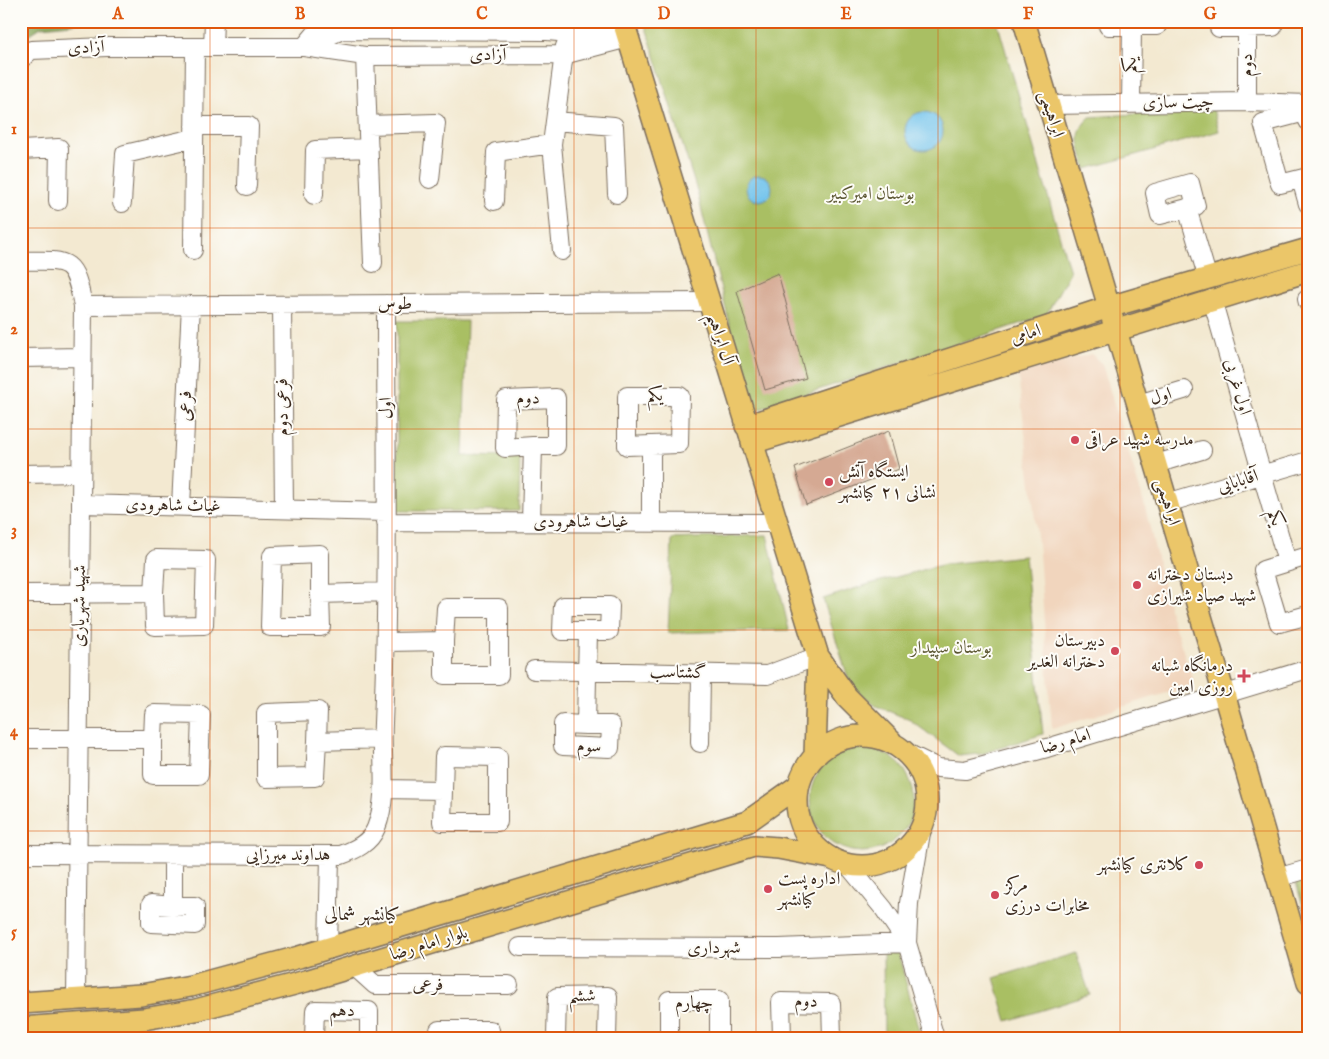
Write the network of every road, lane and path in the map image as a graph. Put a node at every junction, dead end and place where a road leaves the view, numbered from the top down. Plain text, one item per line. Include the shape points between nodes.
1 (214, 21) edge
2 (326, 21) edge
3 (336, 21) edge
4 (1024, 21) edge
5 (1108, 21) edge
6 (1157, 21) edge
7 (1219, 21) edge
8 (1273, 21) edge
9 (1132, 26) junction
10 (565, 27) edge
11 (1247, 27) junction
12 (585, 28) edge
13 (626, 30) edge
14 (195, 47) junction
15 (214, 47) junction
16 (304, 47) junction
17 (563, 55) junction
18 (365, 56) junction
19 (21, 59) edge
20 (1247, 102) junction
21 (1131, 104) junction
22 (1308, 104) edge
23 (1049, 105) junction
24 (555, 121) junction
25 (1308, 121) edge
26 (368, 124) junction
27 (194, 132) junction
28 (552, 144) junction
29 (369, 148) junction
30 (21, 150) edge
31 (1304, 178) edge
32 (430, 179) dead end
33 (248, 186) dead end
34 (617, 194) dead end
35 (314, 195) dead end
36 (58, 201) dead end
37 (494, 201) dead end
38 (122, 203) dead end
39 (1308, 204) edge
40 (1187, 208) dead end
41 (193, 250) dead end
42 (1308, 250) edge
43 (562, 251) dead end
44 (21, 260) edge
45 (373, 263) dead end
46 (1308, 270) edge
47 (1210, 289) junction
48 (708, 302) junction
49 (386, 304) junction
50 (282, 305) junction
51 (83, 306) junction
52 (191, 306) junction
53 (1109, 307) junction
54 (1115, 329) junction
55 (21, 358) edge
56 (82, 358) junction
57 (1184, 390) dead end
58 (1138, 404) junction
59 (749, 434) junction
60 (651, 445) dead end
61 (533, 446) dead end
62 (1202, 450) dead end
63 (1308, 461) edge
64 (1156, 464) junction
65 (21, 474) edge
66 (81, 474) junction
67 (1263, 474) junction
68 (1167, 503) junction
69 (81, 504) junction
70 (181, 506) junction
71 (284, 509) junction
72 (386, 517) junction
73 (531, 522) junction
74 (651, 522) junction
75 (776, 523) junction
76 (1308, 556) edge
77 (1287, 562) junction
78 (80, 592) junction
79 (386, 592) junction
80 (154, 593) junction
81 (21, 594) edge
82 (320, 594) junction
83 (1308, 615) edge
84 (588, 631) dead end
85 (444, 641) junction
86 (386, 642) junction
87 (818, 656) junction
88 (1308, 669) edge
89 (534, 670) dead end
90 (586, 671) junction
91 (701, 674) junction
92 (1224, 694) junction
93 (586, 724) dead end
94 (78, 738) junction
95 (21, 739) edge
96 (153, 739) dead end
97 (382, 739) junction
98 (317, 741) junction
99 (700, 743) dead end
100 (900, 748) junction
101 (815, 756) junction
102 (799, 785) junction
103 (384, 789) junction
104 (443, 790) junction
105 (922, 827) junction
106 (21, 854) edge
107 (77, 854) junction
108 (173, 855) junction
109 (330, 855) junction
110 (839, 861) junction
111 (1308, 869) edge
112 (1277, 878) junction
113 (173, 906) dead end
114 (907, 943) junction
115 (520, 947) dead end
116 (328, 949) junction
117 (354, 966) junction
118 (1308, 984) edge
119 (509, 985) dead end
120 (76, 999) junction
121 (21, 1003) edge
122 (21, 1028) edge
123 (75, 1032) edge
124 (314, 1038) edge
125 (369, 1038) edge
126 (439, 1038) edge
127 (491, 1038) edge
128 (556, 1038) edge
129 (608, 1038) edge
130 (670, 1038) edge
131 (719, 1038) edge
132 (782, 1038) edge
133 (832, 1038) edge
134 (935, 1038) edge

1 - 15 street
2 - 16 street
3 - 16 street
4 - 23 main road, ابراهیمی
5 - 9 street via 1108,26
6 - 9 street via 1157,26
7 - 11 street via 1219,28
8 - 11 street via 1273,27
9 - 21 street, یکم
10 - 12 street, آزادی
10 - 16 street, آزادی via 342,30
10 - 17 street
11 - 20 street, دوم
12 - 13 street, آزادی
13 - 17 street, آزادی
13 - 48 main road, آل ابراهیم
14 - 15 street, آزادی
14 - 19 street, آزادی via 31,50
14 - 27 street
15 - 16 street, آزادی
16 - 18 street, آزادی
17 - 18 street, آزادی
17 - 24 street
18 - 26 street
20 - 21 street, چیت سازی
20 - 22 street, چیت سازی
21 - 23 street, چیت سازی
23 - 53 main road, ابراهیمی
24 - 28 street
24 - 34 street via 614,126
25 - 31 street via 1305,112 1263,123 1280,184
26 - 29 street
26 - 32 street via 436,123
27 - 33 street via 249,126
27 - 38 street via 125,154
27 - 41 street
28 - 37 street via 496,152
28 - 43 street
29 - 35 street via 315,150
29 - 45 street
30 - 36 street via 59,148
31 - 39 street
40 - 47 street
42 - 47 main road, امامی
44 - 51 street, شهید شهریاری via 56,260 71,267 77,276
46 - 47 main road, امامی
47 - 53 main road, امامی
47 - 54 main road, امامی
47 - 67 street, اول غربی
48 - 49 street, طوس
48 - 59 main road, آل ابراهیم
49 - 50 street, طوس
49 - 72 street, اول
50 - 52 street, طوس
50 - 71 street, فرعی دوم
51 - 52 street, طوس
51 - 56 street, شهید شهریاری
52 - 70 street, فرعی
53 - 54 main road, ابراهیمی
53 - 59 main road, امامی
54 - 58 main road, ابراهیمی
54 - 59 main road, امامی
55 - 56 street
56 - 66 street, شهید شهریاری
57 - 58 street, اول
58 - 64 main road, ابراهیمی
59 - 75 main road, آل ابراهیم
60 - 74 street
61 - 73 street
62 - 64 street
63 - 67 street, آقابابایی
64 - 68 main road, ابراهیمی
65 - 66 street
66 - 69 street, شهید شهریاری
67 - 68 street, آقابابایی
67 - 77 street, یکم
68 - 92 main road, ابراهیمی
69 - 70 street, غیاث شاهرودی
69 - 78 street, شهید شهریاری
70 - 71 street, غیاث شاهرودی
71 - 72 street, غیاث شاهرودی
72 - 73 street, غیاث شاهرودی
72 - 79 street, هداوند میرزایی
73 - 74 street, غیاث شاهرودی
74 - 75 street, غیاث شاهرودی
75 - 87 main road, آل ابراهیم
76 - 77 street
77 - 83 street via 1263,570 1279,623
78 - 80 street
78 - 81 street
78 - 94 street, شهید شهریاری
79 - 82 street
79 - 86 street, هداوند میرزایی
80 - 80 street via 156,559 206,560 204,625 155,626
82 - 82 street via 320,554 272,556 270,627 321,627
84 - 90 street
85 - 85 street via 444,675 499,675 499,608 446,608
85 - 86 street
86 - 97 street, هداوند میرزایی
87 - 91 street, گشتاسب via 767,675
87 - 100 main road via 846,697
87 - 101 main road
88 - 92 street, امام رضا
89 - 90 street, گشتاسب
90 - 91 street, گشتاسب
90 - 93 street, سوم
91 - 99 street
92 - 100 street, امام رضا via 965,770 938,768
92 - 112 main road, ابراهیمی
94 - 95 street
94 - 96 street
94 - 107 street, شهید شهریاری
97 - 98 street
97 - 103 street, هداوند میرزایی
98 - 98 street via 318,711 266,713 266,778 315,777
100 - 101 main road via 877,737 860,735 828,745
100 - 105 main road via 917,765 926,788 927,812
101 - 102 main road
102 - 110 main road via 799,819 806,835 817,848
102 - 116 main road, بلوار امام رضا via 747,822
103 - 104 street
103 - 109 street, هداوند میرزایی via 376,829 360,848 341,856
104 - 104 street via 442,822 498,822 498,757 444,756
105 - 110 main road via 912,843 891,859 865,866
105 - 114 street via 909,903
106 - 107 street, هداوند میرزایی
107 - 108 street, هداوند میرزایی
107 - 120 street, شهید شهریاری
108 - 109 street, هداوند میرزایی
108 - 113 street
109 - 116 street
110 - 114 street via 884,909
110 - 117 main road, بلوار امام رضا via 754,846
111 - 112 street
112 - 118 main road, ابراهیمی
114 - 115 street, شهرداری via 778,948
114 - 134 street
116 - 120 main road, بلوار امام رضا via 191,986 141,995
117 - 119 street, فرعی via 375,985
117 - 123 main road, بلوار امام رضا via 196,1010
120 - 121 main road, بلوار امام رضا
122 - 123 main road, بلوار امام رضا
124 - 125 street, دهم via 315,1010 369,1011
126 - 127 street via 439,1030 490,1030
128 - 129 street, ششم via 556,997 608,996
130 - 131 street, چهارم via 669,1000 719,1000
132 - 133 street, دوم via 781,1002 831,1003

